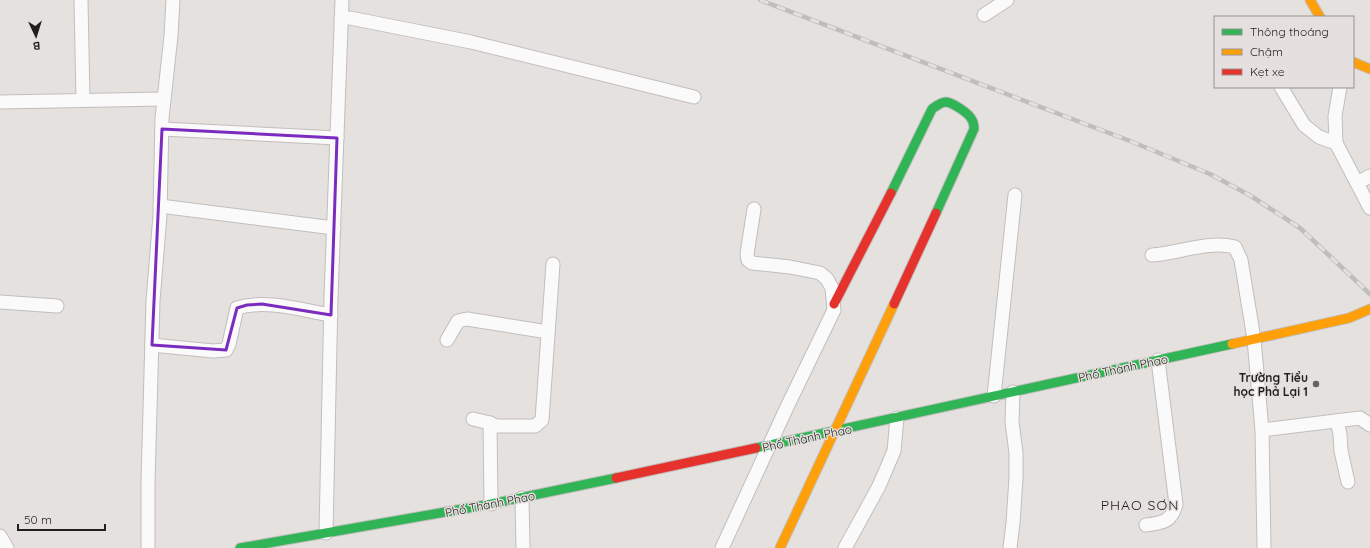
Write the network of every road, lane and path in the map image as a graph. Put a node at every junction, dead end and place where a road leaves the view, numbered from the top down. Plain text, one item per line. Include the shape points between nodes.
1 (81, 0) edge
2 (173, 0) edge
3 (342, 0) edge
4 (1007, 0) edge
5 (1310, 0) edge
6 (984, 15) dead end
7 (1319, 16) edge
8 (341, 18) junction
9 (1354, 62) edge
10 (1370, 69) edge
11 (1282, 88) edge
12 (1340, 88) edge
13 (694, 97) dead end
14 (164, 99) junction
15 (83, 100) junction
16 (0, 102) edge
17 (162, 130) junction
18 (337, 138) junction
19 (1336, 143) junction
20 (1370, 176) edge
21 (1357, 183) junction
22 (1015, 195) dead end
23 (160, 206) junction
24 (1370, 208) edge
25 (754, 209) dead end
26 (334, 228) junction
27 (1152, 255) dead end
28 (553, 264) dead end
29 (0, 302) edge
30 (834, 304) junction
31 (57, 306) dead end
32 (1370, 309) edge
33 (331, 315) junction
34 (548, 332) junction
35 (1254, 339) junction
36 (447, 340) dead end
37 (152, 345) junction
38 (1158, 360) junction
39 (1013, 392) junction
40 (994, 396) junction
41 (897, 418) junction
42 (473, 419) dead end
43 (1337, 421) junction
44 (490, 423) junction
45 (1370, 425) edge
46 (1262, 430) junction
47 (830, 432) junction
48 (773, 445) junction
49 (1348, 482) dead end
50 (522, 498) junction
51 (491, 504) junction
52 (1146, 525) dead end
53 (0, 536) edge
54 (327, 537) junction
55 (7, 548) edge
56 (148, 548) edge
57 (240, 548) edge
58 (523, 548) edge
59 (722, 548) edge
60 (780, 548) edge
61 (845, 548) edge
62 (1010, 548) edge
63 (1264, 548) edge

1 - 15 street
2 - 14 street
3 - 8 street
4 - 6 street
5 - 7 street
8 - 13 street via 471,42
8 - 18 street
9 - 10 street
11 - 19 street via 1304,125 1319,137
12 - 19 street via 1335,116
14 - 15 street
14 - 17 street
15 - 16 street
17 - 18 street
17 - 23 street
18 - 26 street
19 - 21 street
20 - 21 street
21 - 24 street
22 - 40 street
23 - 26 street
23 - 37 street
25 - 30 street via 748,260 752,263 820,273 832,288
26 - 33 street
27 - 35 street via 1203,247 1235,247 1241,260
28 - 34 street
29 - 31 street
30 - 47 street via 932,109 946,102 966,113 974,122 967,147
30 - 48 street via 829,322
32 - 35 street, Phố Thành Phao via 1349,318
33 - 37 street via 262,304 247,305 237,308 226,350
33 - 54 street
34 - 36 street via 468,319 458,321
34 - 44 street via 542,420 535,426 496,426
35 - 38 street, Phố Thành Phao
35 - 46 street
37 - 56 street
38 - 39 street, Phố Thành Phao
38 - 52 street via 1176,504 1175,511 1168,519
39 - 40 street, Phố Thành Phao
39 - 62 street via 1012,422 1016,478
40 - 41 street, Phố Thành Phao
41 - 47 street, Phố Thành Phao
41 - 61 street via 894,451 879,486
42 - 44 street
43 - 45 street via 1360,418
43 - 46 street
43 - 49 street
44 - 51 street
46 - 63 street
47 - 48 street, Phố Thành Phao
47 - 60 street
48 - 50 street, Phố Thành Phao
48 - 59 street
50 - 51 street, Phố Thành Phao
50 - 58 street
51 - 54 street, Phố Thành Phao
53 - 55 street
54 - 57 street, Phố Thành Phao

